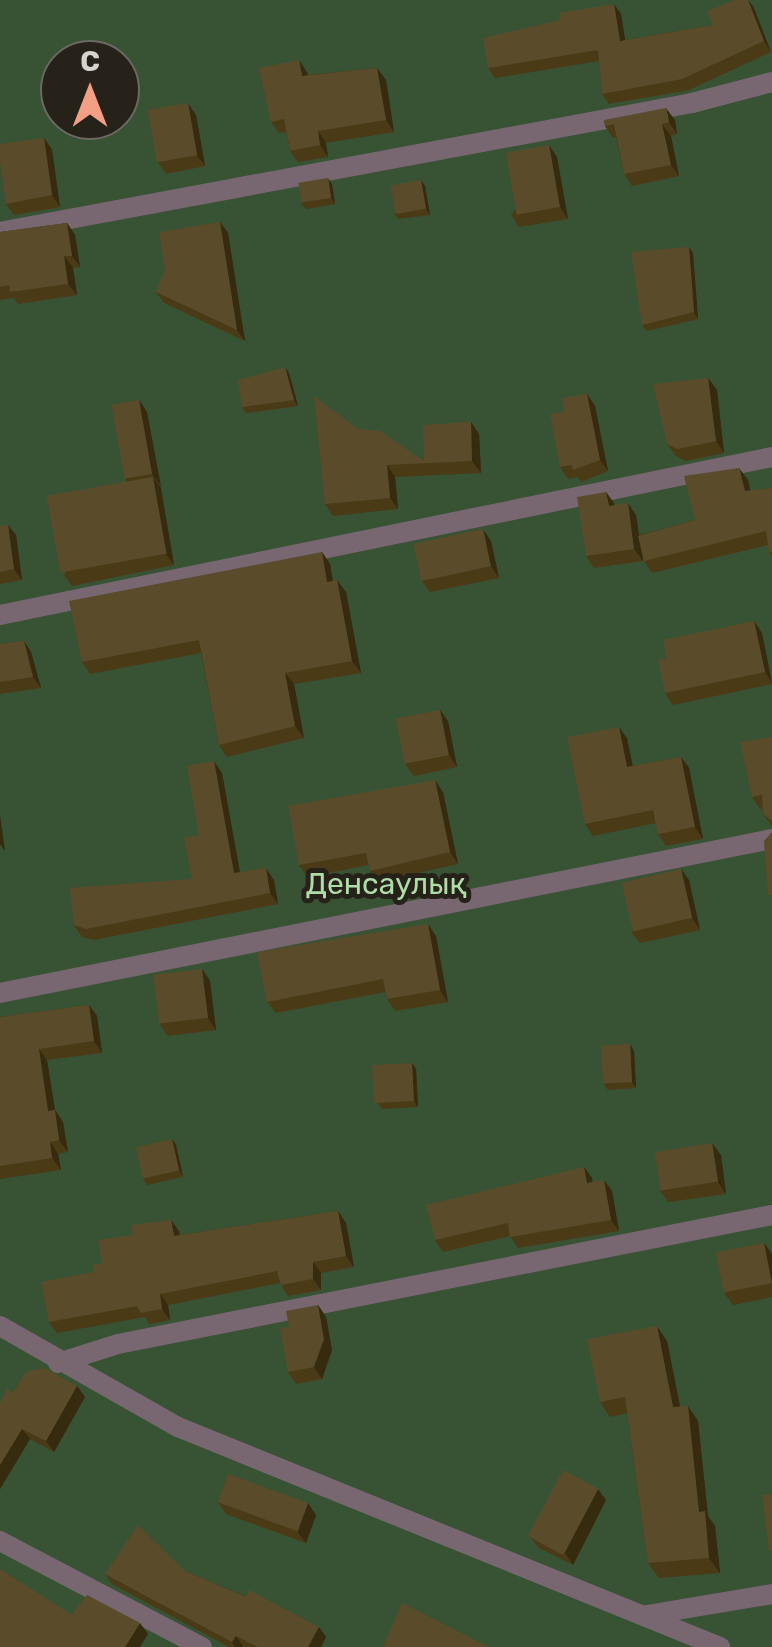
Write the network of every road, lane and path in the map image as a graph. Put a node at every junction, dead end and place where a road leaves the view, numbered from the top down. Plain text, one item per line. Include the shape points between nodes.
1 (772, 82) edge
2 (0, 232) edge
3 (772, 457) edge
4 (0, 615) edge
5 (772, 839) edge
6 (0, 993) edge
7 (772, 1216) edge
8 (0, 1326) edge
9 (58, 1363) junction
10 (0, 1541) edge
11 (772, 1594) edge
12 (644, 1615) junction
13 (202, 1647) edge
14 (720, 1647) edge

1 - 2 street via 692,103
3 - 4 street
5 - 6 street
7 - 9 street via 118,1344
8 - 9 street
9 - 12 street via 178,1428
10 - 13 street
11 - 12 street
12 - 14 street

